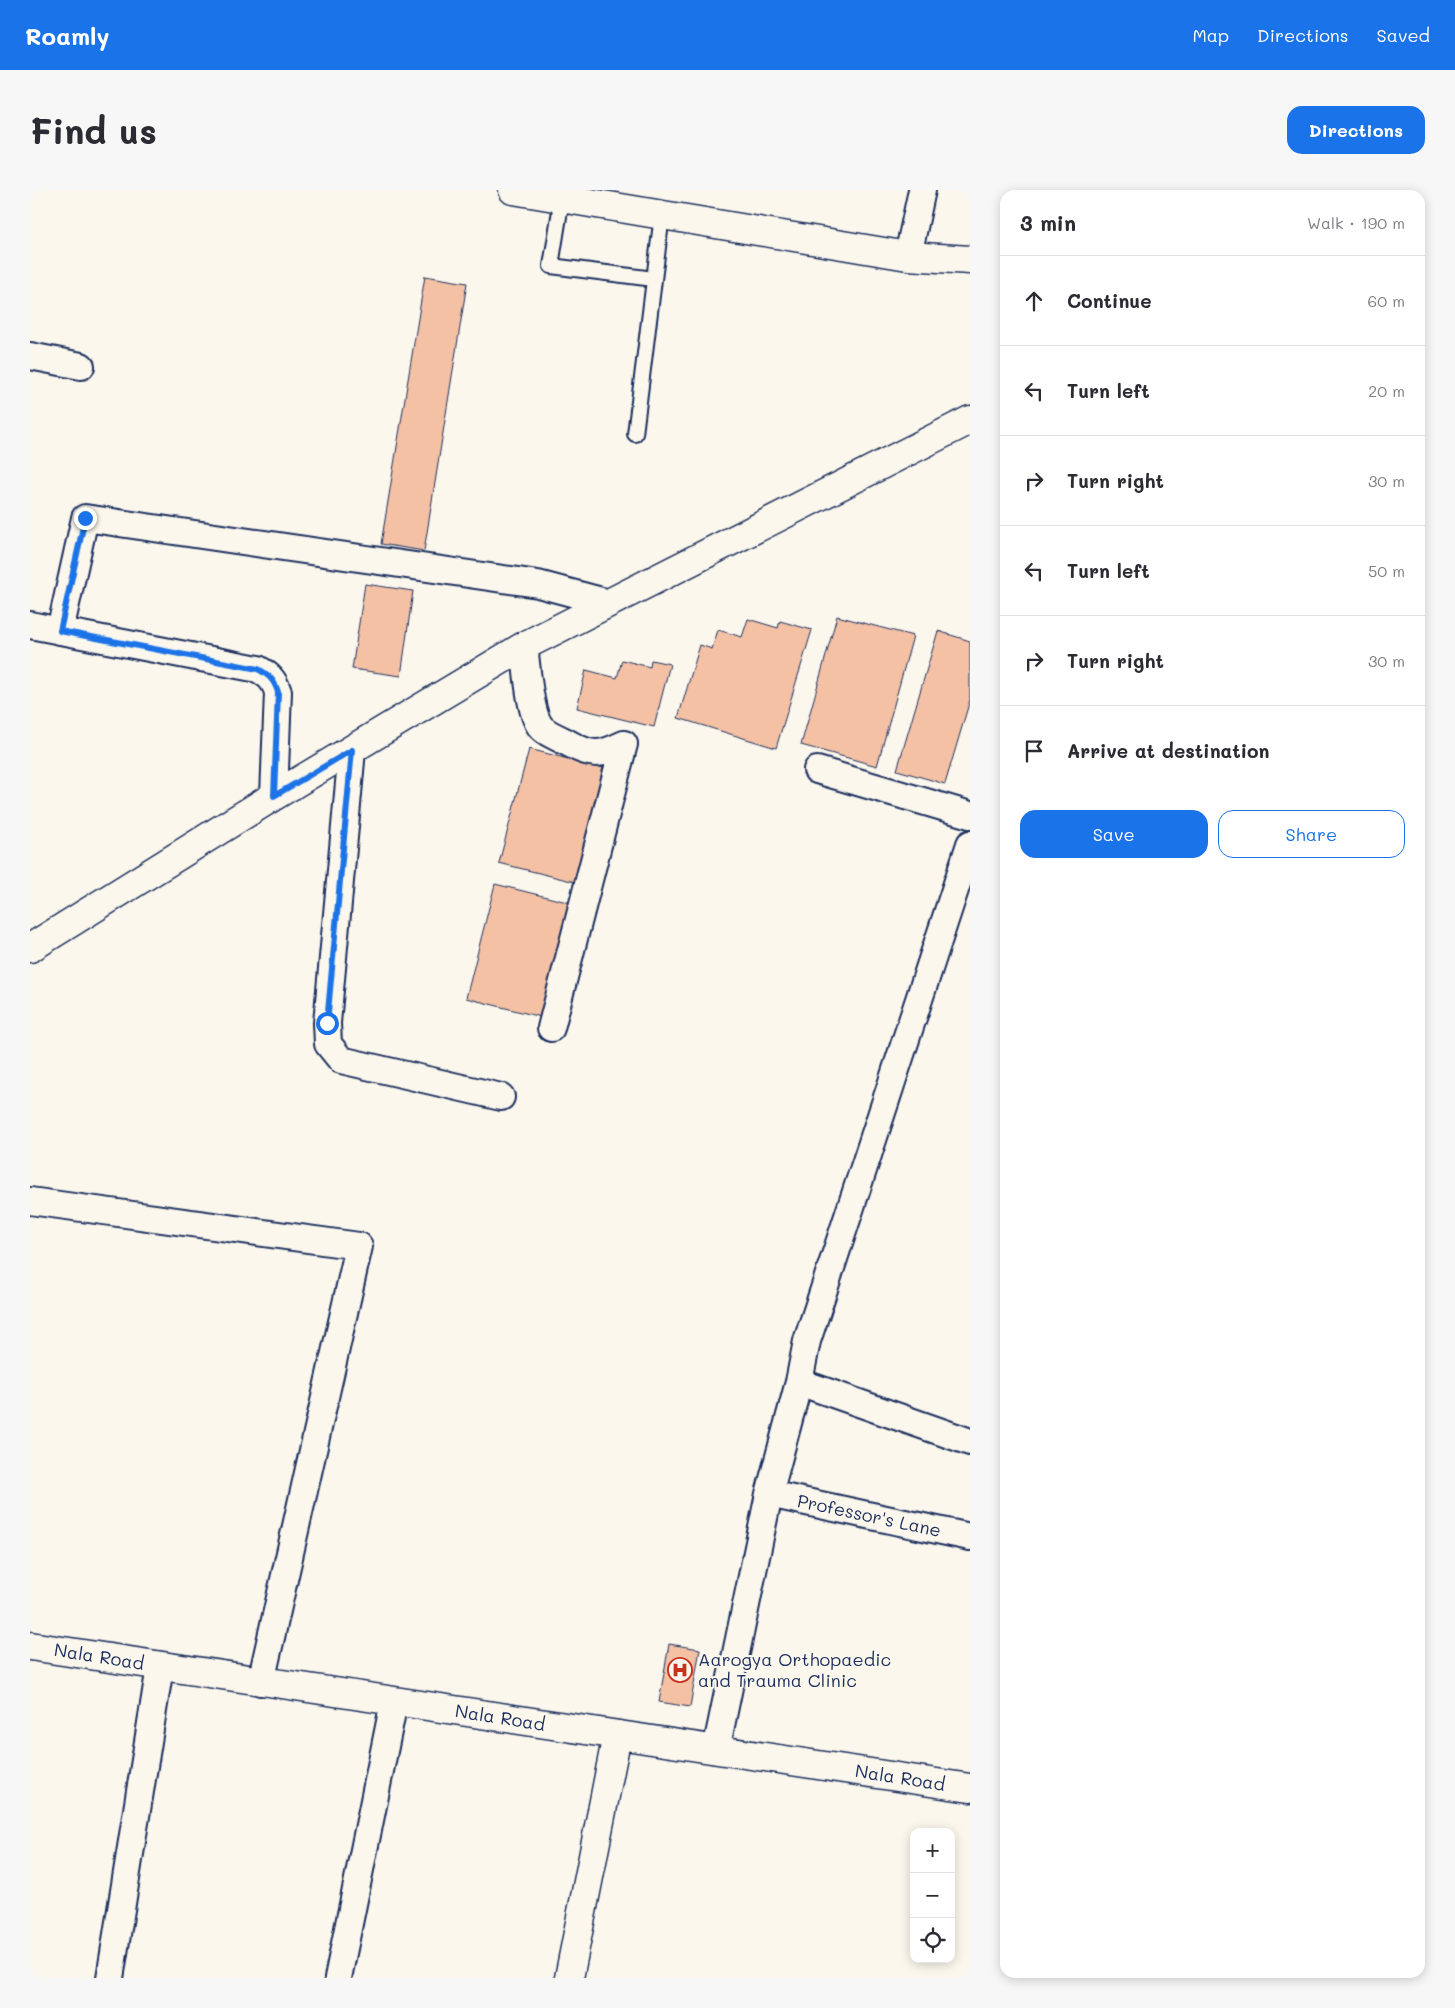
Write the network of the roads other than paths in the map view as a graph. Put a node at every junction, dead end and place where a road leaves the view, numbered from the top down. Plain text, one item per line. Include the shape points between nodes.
1 (513, 190) edge
2 (922, 190) edge
3 (562, 198) junction
4 (662, 215) junction
5 (908, 256) junction
6 (970, 260) edge
7 (654, 279) junction
8 (30, 356) edge
9 (81, 366) dead end
10 (970, 420) edge
11 (635, 434) dead end
12 (609, 603) junction
13 (30, 625) edge
14 (60, 631) junction
15 (524, 646) junction
16 (352, 750) junction
17 (817, 770) dead end
18 (274, 796) junction
19 (970, 815) edge
20 (970, 844) edge
21 (30, 948) edge
22 (550, 1028) dead end
23 (501, 1098) dead end
24 (30, 1201) edge
25 (799, 1382) junction
26 (970, 1442) edge
27 (769, 1494) junction
28 (970, 1538) edge
29 (30, 1646) edge
30 (160, 1666) junction
31 (261, 1682) junction
32 (394, 1702) junction
33 (617, 1735) junction
34 (716, 1750) junction
35 (970, 1788) edge
36 (110, 1978) edge
37 (338, 1978) edge
38 (569, 1978) edge

1 - 3 main road
2 - 5 street
3 - 4 main road
3 - 7 lane via 550,266
4 - 5 main road
4 - 7 lane
5 - 6 main road
7 - 11 lane
8 - 9 street
10 - 12 main road
12 - 14 street via 538,584 85,518
12 - 15 main road
13 - 14 street
14 - 18 street via 258,669 268,674 278,692
15 - 16 main road
15 - 22 street via 534,714 541,727 582,751 595,754 606,753 624,744
16 - 18 main road
16 - 23 street via 327,1023 328,1044 341,1060
17 - 19 street
18 - 21 main road
20 - 25 street via 807,1341
24 - 31 street via 359,1246
25 - 26 street
25 - 27 street
27 - 28 street, Professor's Lane
27 - 34 street
29 - 30 main road, Nala Road
30 - 31 main road, Nala Road
30 - 36 street
31 - 32 main road, Nala Road
32 - 33 main road, Nala Road
32 - 37 street
33 - 34 main road, Nala Road
33 - 38 main road
34 - 35 main road, Nala Road

